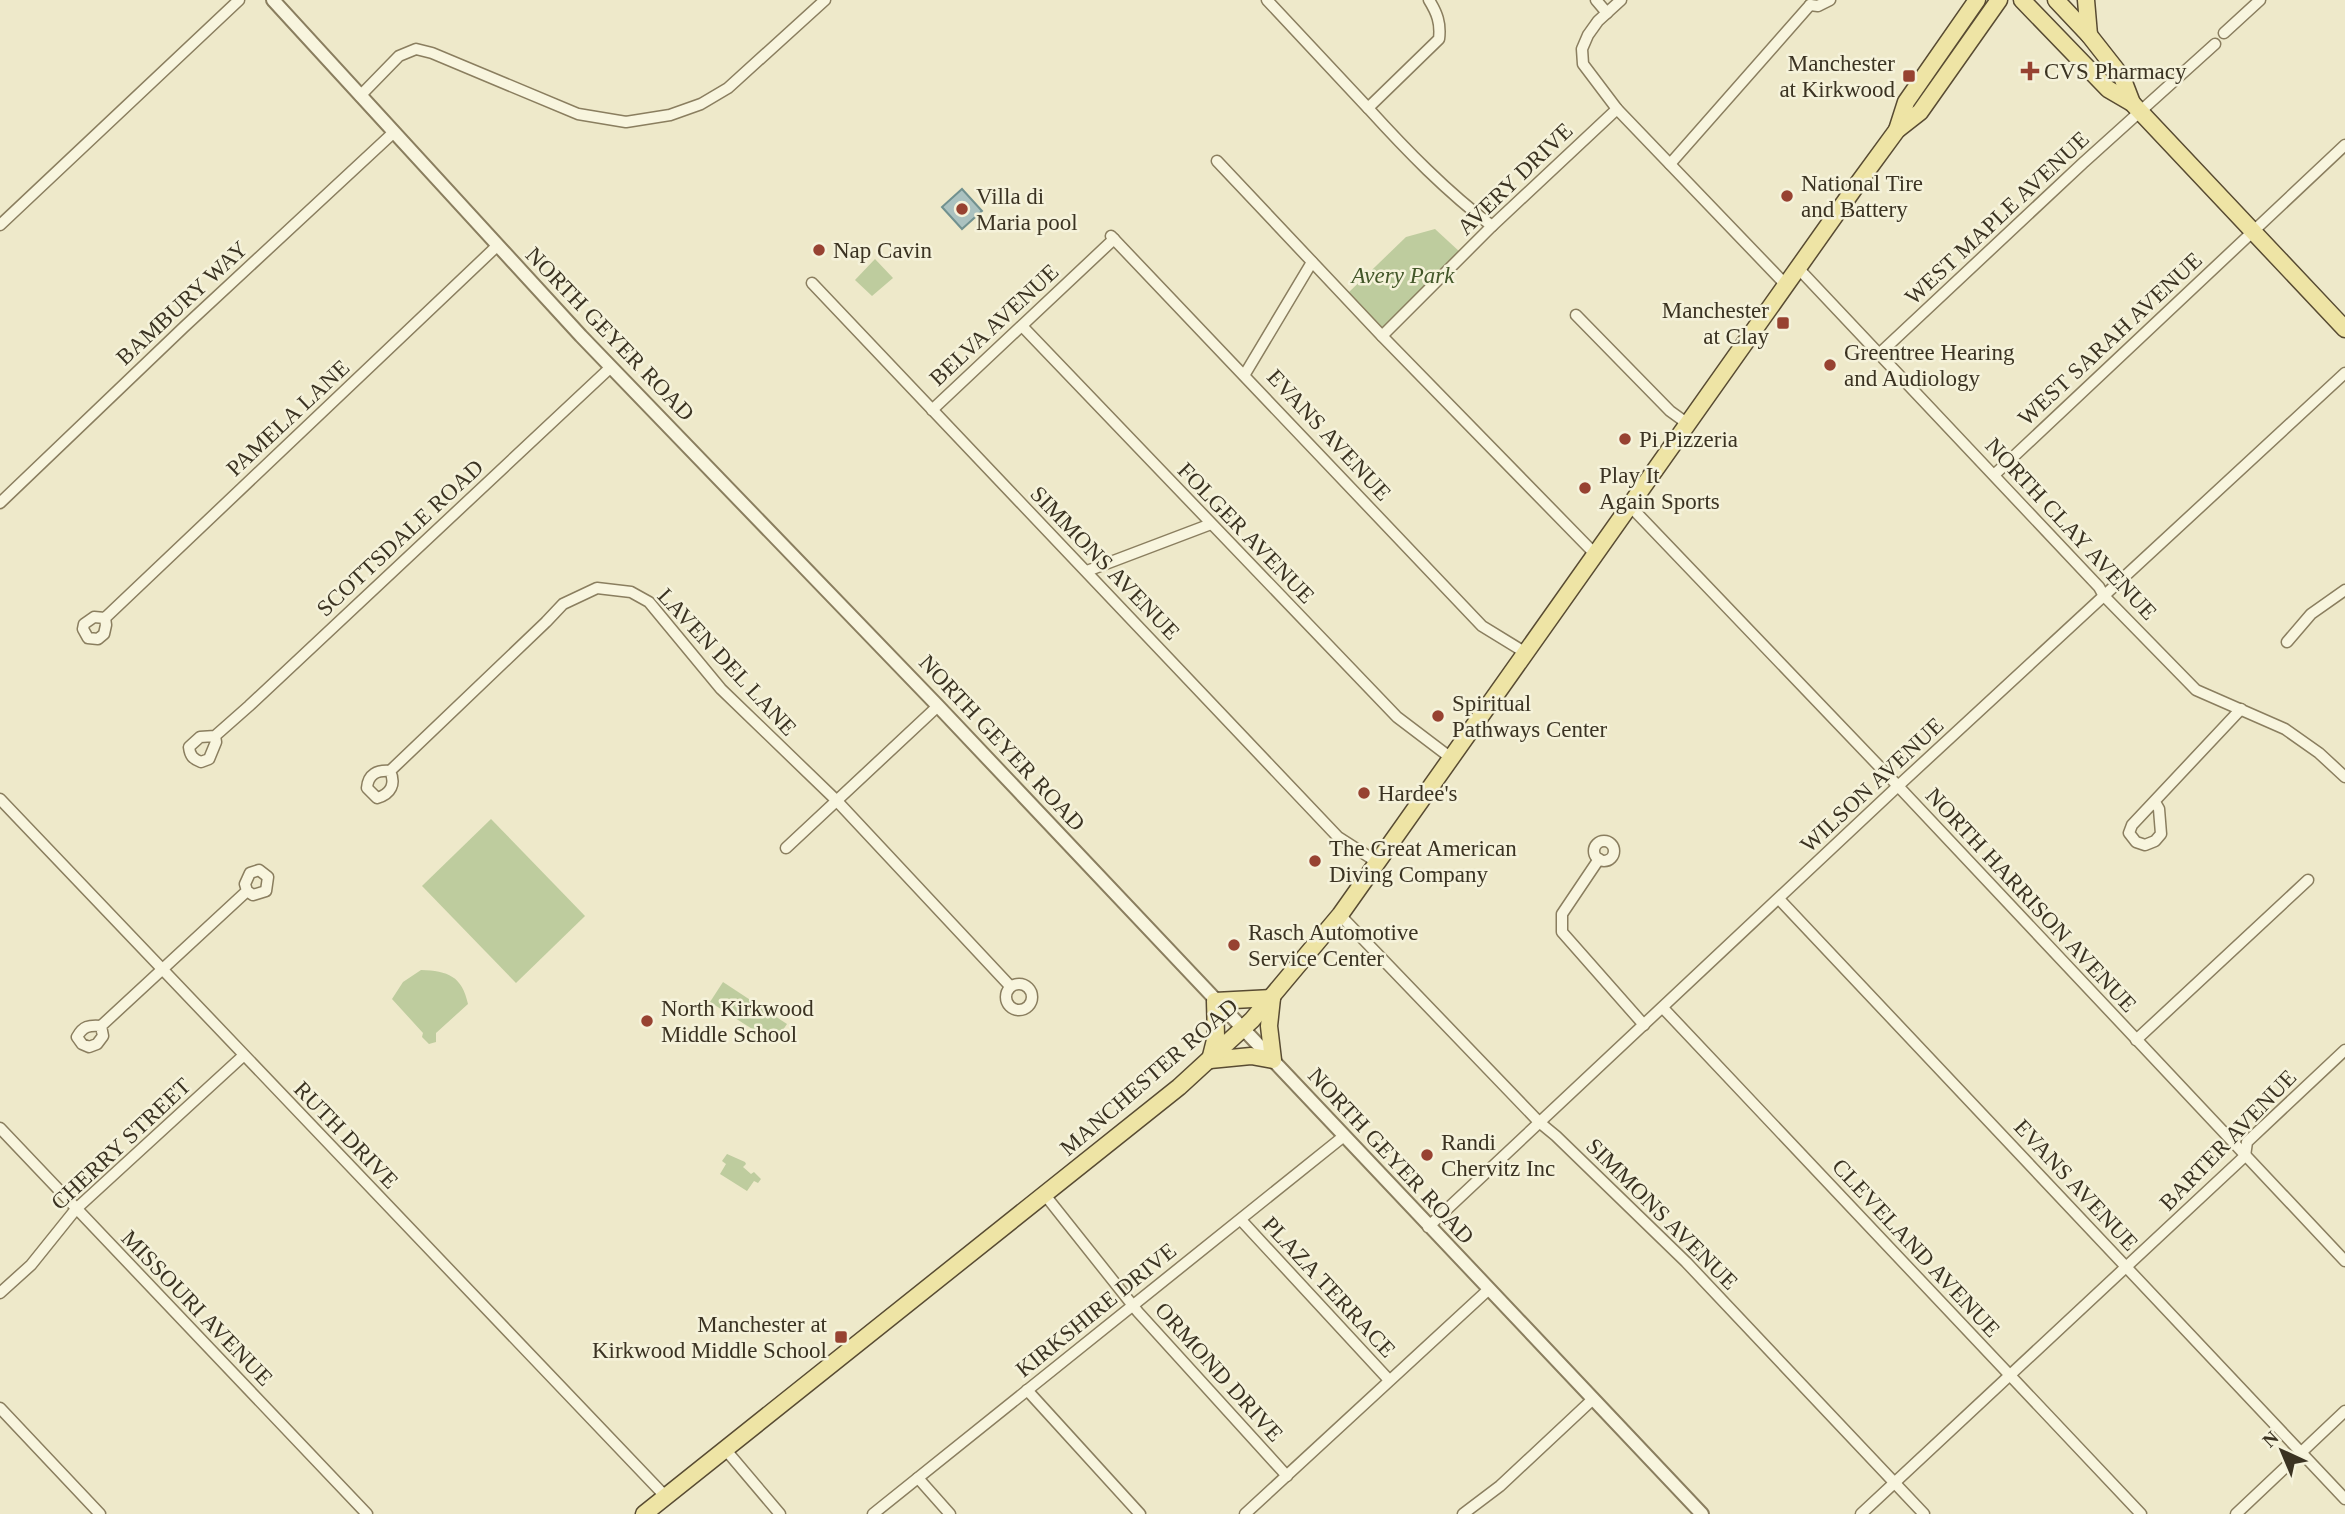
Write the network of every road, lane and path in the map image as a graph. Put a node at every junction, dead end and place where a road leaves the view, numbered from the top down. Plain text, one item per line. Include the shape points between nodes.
1 (239, 0) edge
2 (273, 0) edge
3 (825, 0) edge
4 (1267, 0) edge
5 (1429, 0) edge
6 (1596, 0) edge
7 (1622, 0) edge
8 (1830, 0) edge
9 (1977, 0) edge
10 (1999, 0) edge
11 (2022, 0) edge
12 (2056, 0) edge
13 (2086, 0) edge
14 (2260, 0) edge
15 (1810, 2) edge
16 (1607, 13) junction
17 (2224, 33) dead end
18 (2089, 35) junction
19 (2215, 44) dead end
20 (360, 96) junction
21 (1368, 108) junction
22 (2136, 108) junction
23 (1617, 109) junction
24 (1897, 130) junction
25 (393, 133) junction
26 (2345, 145) edge
27 (1217, 161) dead end
28 (1670, 163) junction
29 (0, 225) edge
30 (1492, 226) junction
31 (2252, 231) junction
32 (1112, 237) joint
33 (497, 246) junction
34 (1312, 262) junction
35 (1798, 268) junction
36 (812, 283) dead end
37 (1786, 285) junction
38 (1576, 315) dead end
39 (1022, 326) junction
40 (2345, 329) edge
41 (1382, 336) junction
42 (1879, 354) junction
43 (611, 366) junction
44 (2345, 373) edge
45 (1245, 374) junction
46 (932, 410) junction
47 (1688, 424) junction
48 (1994, 475) junction
49 (0, 503) edge
50 (1630, 506) junction
51 (1211, 524) junction
52 (1595, 554) junction
53 (1087, 571) junction
54 (2345, 590) edge
55 (2104, 596) junction
56 (105, 618) dead end
57 (2287, 642) dead end
58 (1526, 653) junction
59 (938, 706) junction
60 (2241, 709) junction
61 (215, 736) dead end
62 (1451, 758) junction
63 (390, 771) dead end
64 (2345, 777) edge
65 (1898, 786) junction
66 (0, 799) edge
67 (836, 800) junction
68 (2155, 802) dead end
69 (786, 848) dead end
70 (1599, 859) dead end
71 (1377, 862) junction
72 (2308, 880) dead end
73 (247, 891) dead end
74 (1779, 899) junction
75 (1340, 915) junction
76 (162, 969) junction
77 (1010, 986) dead end
78 (1272, 998) junction
79 (1215, 1000) junction
80 (1663, 1008) junction
81 (1644, 1025) junction
82 (101, 1026) dead end
83 (1244, 1029) junction
84 (2136, 1040) junction
85 (2345, 1051) edge
86 (243, 1056) junction
87 (1210, 1060) junction
88 (1273, 1060) junction
89 (1539, 1122) junction
90 (0, 1128) edge
91 (1344, 1136) junction
92 (2245, 1156) junction
93 (1045, 1195) junction
94 (76, 1209) junction
95 (1241, 1220) junction
96 (1428, 1227) junction
97 (2345, 1261) edge
98 (2127, 1267) junction
99 (1488, 1290) junction
100 (0, 1293) edge
101 (1133, 1304) junction
102 (2010, 1376) junction
103 (1389, 1380) junction
104 (1027, 1390) junction
105 (1592, 1400) junction
106 (0, 1408) edge
107 (2345, 1411) edge
108 (725, 1449) junction
109 (2301, 1452) junction
110 (1287, 1476) junction
111 (918, 1478) junction
112 (1895, 1483) junction
113 (666, 1497) junction
114 (2345, 1499) edge
115 (100, 1514) edge
116 (367, 1514) edge
117 (644, 1514) edge
118 (780, 1514) edge
119 (873, 1514) edge
120 (950, 1514) edge
121 (1140, 1514) edge
122 (1245, 1514) edge
123 (1462, 1514) edge
124 (1702, 1514) edge
125 (1861, 1514) edge
126 (1924, 1514) edge
127 (2141, 1514) edge
128 (2235, 1514) edge

1 - 29 street
2 - 20 street, NORTH GEYER ROAD
3 - 20 street via 728,88 670,115 626,122 578,114 416,49 399,56
4 - 21 street
5 - 21 street via 1437,13 1439,39
6 - 16 street
7 - 16 street
8 - 15 street via 1818,6
9 - 24 main road, MANCHESTER ROAD via 1906,102
10 - 24 main road, MANCHESTER ROAD via 1920,112
11 - 22 main road via 2108,89
12 - 18 main road
13 - 18 main road
14 - 17 street
15 - 28 street
16 - 23 street via 1588,35 1582,49 1583,64
18 - 22 main road via 2122,77
19 - 22 street, WEST MAPLE AVENUE
20 - 25 street, NORTH GEYER ROAD
21 - 30 street via 1422,167
22 - 31 main road
22 - 42 street, WEST MAPLE AVENUE
23 - 28 street
23 - 30 street, AVERY DRIVE
24 - 35 main road, MANCHESTER ROAD
25 - 33 street, NORTH GEYER ROAD
25 - 49 street, BAMBURY WAY
26 - 31 street, WEST SARAH AVENUE
27 - 34 street
28 - 37 street
30 - 41 street, AVERY DRIVE
31 - 40 main road
31 - 48 street, WEST SARAH AVENUE
32 - 39 street, BELVA AVENUE
32 - 45 street, EVANS AVENUE
33 - 43 street, NORTH GEYER ROAD
33 - 56 street, PAMELA LANE
34 - 41 street
34 - 45 street
35 - 37 main road, MANCHESTER ROAD
35 - 42 street, NORTH CLAY AVENUE
36 - 46 street, SIMMONS AVENUE
37 - 47 main road, MANCHESTER ROAD
38 - 47 street
39 - 46 street, BELVA AVENUE
39 - 51 street, FOLGER AVENUE
41 - 52 street
42 - 48 street, NORTH CLAY AVENUE
43 - 59 street, NORTH GEYER ROAD
43 - 61 street, SCOTTSDALE ROAD
44 - 55 street, WILSON AVENUE
45 - 58 street, EVANS AVENUE via 1482,626
46 - 53 street, SIMMONS AVENUE
47 - 50 main road, MANCHESTER ROAD
48 - 55 street, NORTH CLAY AVENUE
50 - 52 main road, MANCHESTER ROAD
50 - 65 street, NORTH HARRISON AVENUE
51 - 53 street
51 - 62 street, FOLGER AVENUE via 1397,717
52 - 58 main road, MANCHESTER ROAD
53 - 71 street, SIMMONS AVENUE via 1338,837
54 - 57 street via 2311,614
55 - 60 street, NORTH CLAY AVENUE via 2196,690
55 - 65 street, WILSON AVENUE
58 - 62 main road, MANCHESTER ROAD
59 - 67 street
59 - 79 street, NORTH GEYER ROAD
60 - 64 street, NORTH CLAY AVENUE via 2294,734
60 - 68 street
62 - 71 main road, MANCHESTER ROAD
63 - 67 street, LAVEN DEL LANE via 563,604 597,588 617,589 649,602 721,689
65 - 74 street, WILSON AVENUE
65 - 84 street, NORTH HARRISON AVENUE
66 - 76 street, RUTH DRIVE
67 - 69 street
67 - 77 street, LAVEN DEL LANE
70 - 81 street via 1562,914 1562,932
71 - 75 main road, MANCHESTER ROAD
72 - 84 street
73 - 76 street
74 - 80 street, WILSON AVENUE
74 - 98 street, EVANS AVENUE
75 - 78 main road, MANCHESTER ROAD
75 - 89 street, SIMMONS AVENUE
76 - 82 street
76 - 86 street, RUTH DRIVE
78 - 79 main road
78 - 83 main road, MANCHESTER ROAD
78 - 88 main road
79 - 83 street, NORTH GEYER ROAD
79 - 87 main road via 1216,1036
80 - 81 street, WILSON AVENUE
80 - 102 street, CLEVELAND AVENUE
81 - 89 street, WILSON AVENUE
83 - 87 main road, MANCHESTER ROAD
83 - 88 street, NORTH GEYER ROAD
84 - 92 street, NORTH HARRISON AVENUE
85 - 92 street, BARTER AVENUE via 2247,1142
86 - 94 street, CHERRY STREET
86 - 113 street, RUTH DRIVE
87 - 88 main road via 1251,1056
87 - 93 main road, MANCHESTER ROAD
88 - 91 street, NORTH GEYER ROAD
89 - 96 street, WILSON AVENUE
89 - 112 street, SIMMONS AVENUE via 1655,1231
90 - 94 street, MISSOURI AVENUE
91 - 95 street, KIRKSHIRE DRIVE
91 - 96 street, NORTH GEYER ROAD
92 - 97 street, NORTH HARRISON AVENUE
92 - 98 street, BARTER AVENUE
93 - 101 street, ORMOND DRIVE
93 - 108 main road, MANCHESTER ROAD
94 - 100 street, CHERRY STREET via 31,1265
94 - 116 street, MISSOURI AVENUE
95 - 101 street, KIRKSHIRE DRIVE
95 - 103 street, PLAZA TERRACE
96 - 99 street, NORTH GEYER ROAD
98 - 102 street, BARTER AVENUE
98 - 109 street, EVANS AVENUE
99 - 103 street
99 - 105 street, NORTH GEYER ROAD
101 - 104 street, KIRKSHIRE DRIVE
101 - 110 street, ORMOND DRIVE
102 - 112 street, BARTER AVENUE
102 - 127 street, CLEVELAND AVENUE
103 - 110 street
104 - 111 street, KIRKSHIRE DRIVE
104 - 121 street
105 - 123 street via 1500,1486
105 - 124 street, NORTH GEYER ROAD
106 - 115 street
107 - 109 street
108 - 113 main road, MANCHESTER ROAD
108 - 118 street
109 - 114 street, EVANS AVENUE
109 - 128 street
110 - 122 street
111 - 119 street, KIRKSHIRE DRIVE
111 - 120 street
112 - 125 street, BARTER AVENUE
112 - 126 street, SIMMONS AVENUE
113 - 117 main road, MANCHESTER ROAD

